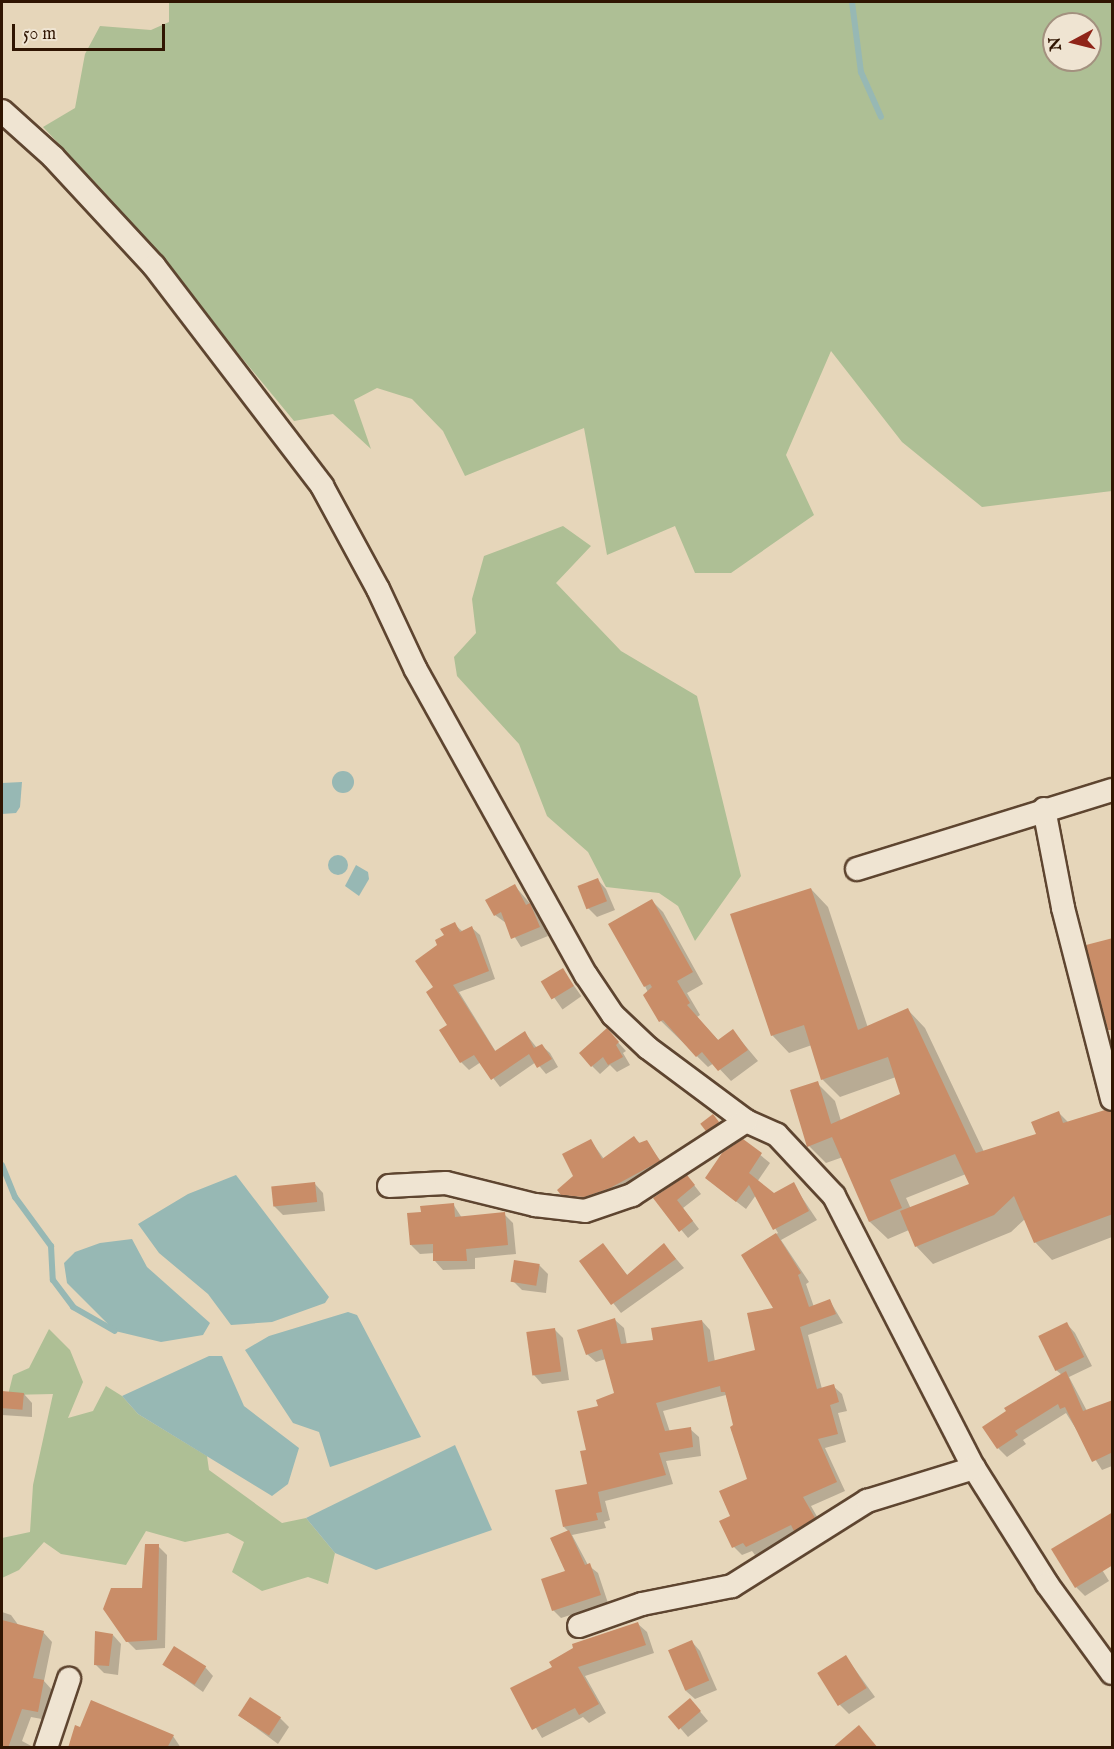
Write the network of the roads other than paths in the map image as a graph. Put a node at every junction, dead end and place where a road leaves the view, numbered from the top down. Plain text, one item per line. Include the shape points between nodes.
1 (2, 111) edge
2 (1113, 790) edge
3 (1044, 809) junction
4 (857, 868) dead end
5 (1113, 1099) edge
6 (746, 1121) junction
7 (389, 1186) dead end
8 (974, 1468) junction
9 (579, 1626) dead end
10 (1113, 1673) edge
11 (69, 1679) dead end
12 (46, 1748) edge

1 - 6 street via 53,157 154,266 322,486 378,588 416,670 586,975 613,1015 648,1048
2 - 3 street
3 - 4 street
3 - 5 street via 1062,908
6 - 7 street via 632,1196 585,1211 535,1205 446,1183
6 - 8 street via 777,1135 834,1196
8 - 9 street via 867,1501 732,1586 653,1601
8 - 10 street via 1047,1584
11 - 12 street

